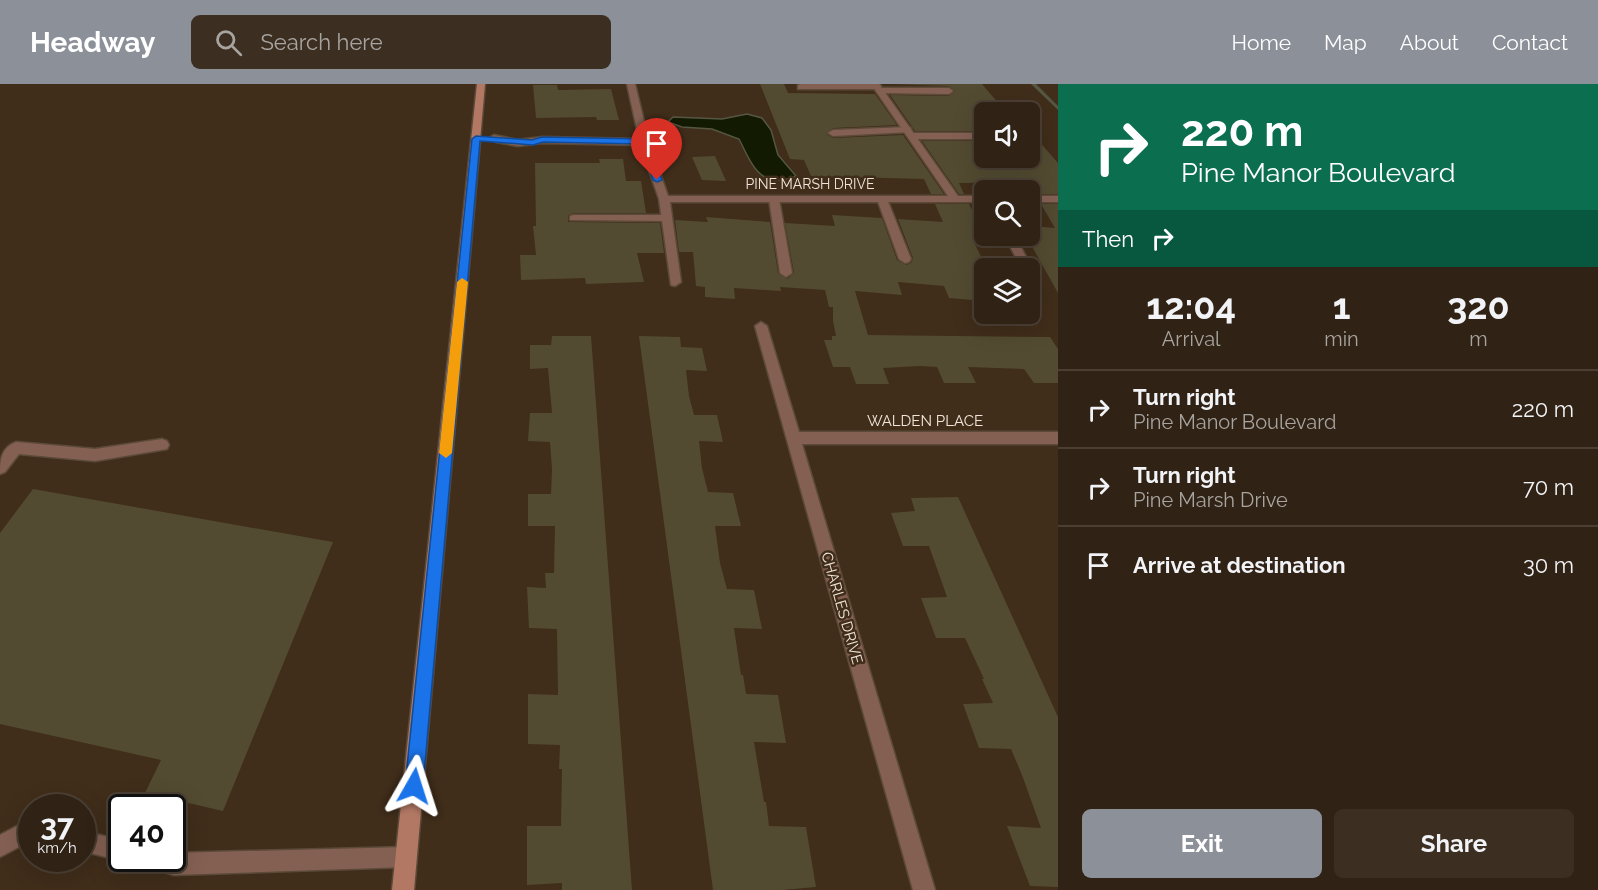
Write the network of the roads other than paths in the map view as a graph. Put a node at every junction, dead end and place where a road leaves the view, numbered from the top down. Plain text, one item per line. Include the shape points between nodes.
1 (481, 84) edge
2 (631, 84) edge
3 (801, 87) dead end
4 (878, 87) edge
5 (949, 91) dead end
6 (833, 133) dead end
7 (910, 133) junction
8 (974, 136) edge
9 (476, 139) junction
10 (644, 142) junction
11 (664, 198) junction
12 (774, 199) junction
13 (882, 199) junction
14 (974, 199) edge
15 (1040, 199) edge
16 (1058, 199) edge
17 (956, 200) junction
18 (574, 218) dead end
19 (666, 218) junction
20 (905, 260) dead end
21 (786, 273) dead end
22 (675, 282) dead end
23 (761, 326) dead end
24 (793, 438) junction
25 (1058, 438) edge
26 (162, 444) dead end
27 (0, 468) edge
28 (18, 836) edge
29 (0, 847) edge
30 (406, 857) junction
31 (186, 864) edge
32 (402, 890) edge
33 (924, 890) edge

1 - 9 street
2 - 10 street
3 - 4 street
4 - 5 street
4 - 7 street
6 - 7 street
7 - 8 street
7 - 17 street
9 - 10 street
9 - 30 street
10 - 11 street
11 - 12 street, PINE MARSH DRIVE
11 - 19 street
12 - 13 street, PINE MARSH DRIVE
12 - 21 street
13 - 17 street, PINE MARSH DRIVE
13 - 20 street
14 - 17 street, PINE MARSH DRIVE
15 - 16 street
18 - 19 street
19 - 22 street
23 - 24 street, CHARLES DRIVE
24 - 25 street, WALDEN PLACE
24 - 33 street, CHARLES DRIVE
26 - 27 street via 95,455 16,448
28 - 29 street
30 - 31 street
30 - 32 street

